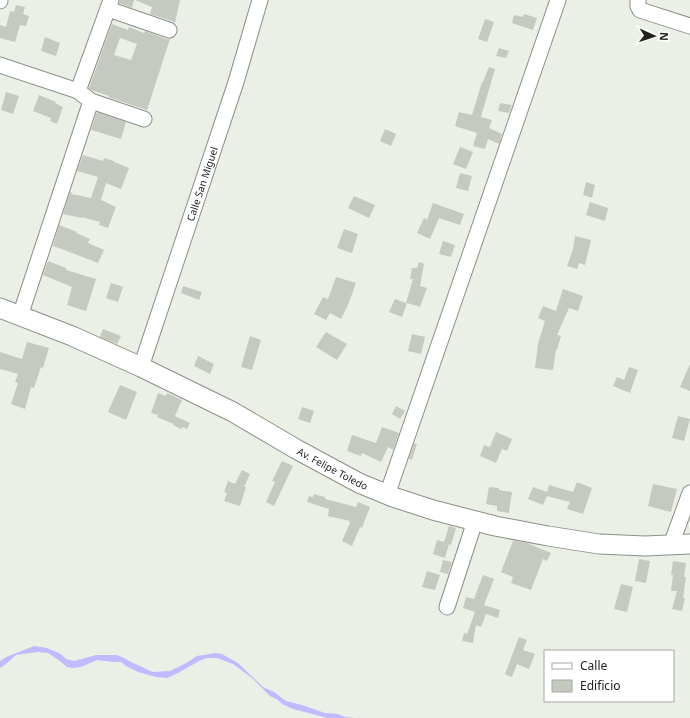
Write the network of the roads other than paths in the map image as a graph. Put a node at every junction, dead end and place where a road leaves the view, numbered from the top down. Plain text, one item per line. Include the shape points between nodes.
1 (260, 0) edge
2 (558, 0) edge
3 (638, 0) edge
4 (109, 4) edge
5 (690, 26) edge
6 (169, 30) dead end
7 (0, 65) edge
8 (78, 91) junction
9 (91, 101) junction
10 (144, 118) dead end
11 (0, 308) edge
12 (20, 316) junction
13 (141, 367) junction
14 (690, 493) edge
15 (387, 495) junction
16 (476, 521) junction
17 (690, 544) edge
18 (671, 545) junction
19 (447, 608) dead end

1 - 13 street, Calle San Miguel via 236,82
2 - 15 street
3 - 5 street via 640,10
4 - 6 street
4 - 8 street
7 - 8 street
8 - 9 street
9 - 10 street
9 - 12 street
11 - 12 main road, Av. Felipe Toledo
12 - 13 main road, Av. Felipe Toledo
13 - 15 main road, Av. Felipe Toledo via 233,412 359,483
14 - 18 street
15 - 16 main road, Av. Felipe Toledo
16 - 18 main road, Av. Felipe Toledo via 598,544
16 - 19 street
17 - 18 main road, Av. Felipe Toledo

